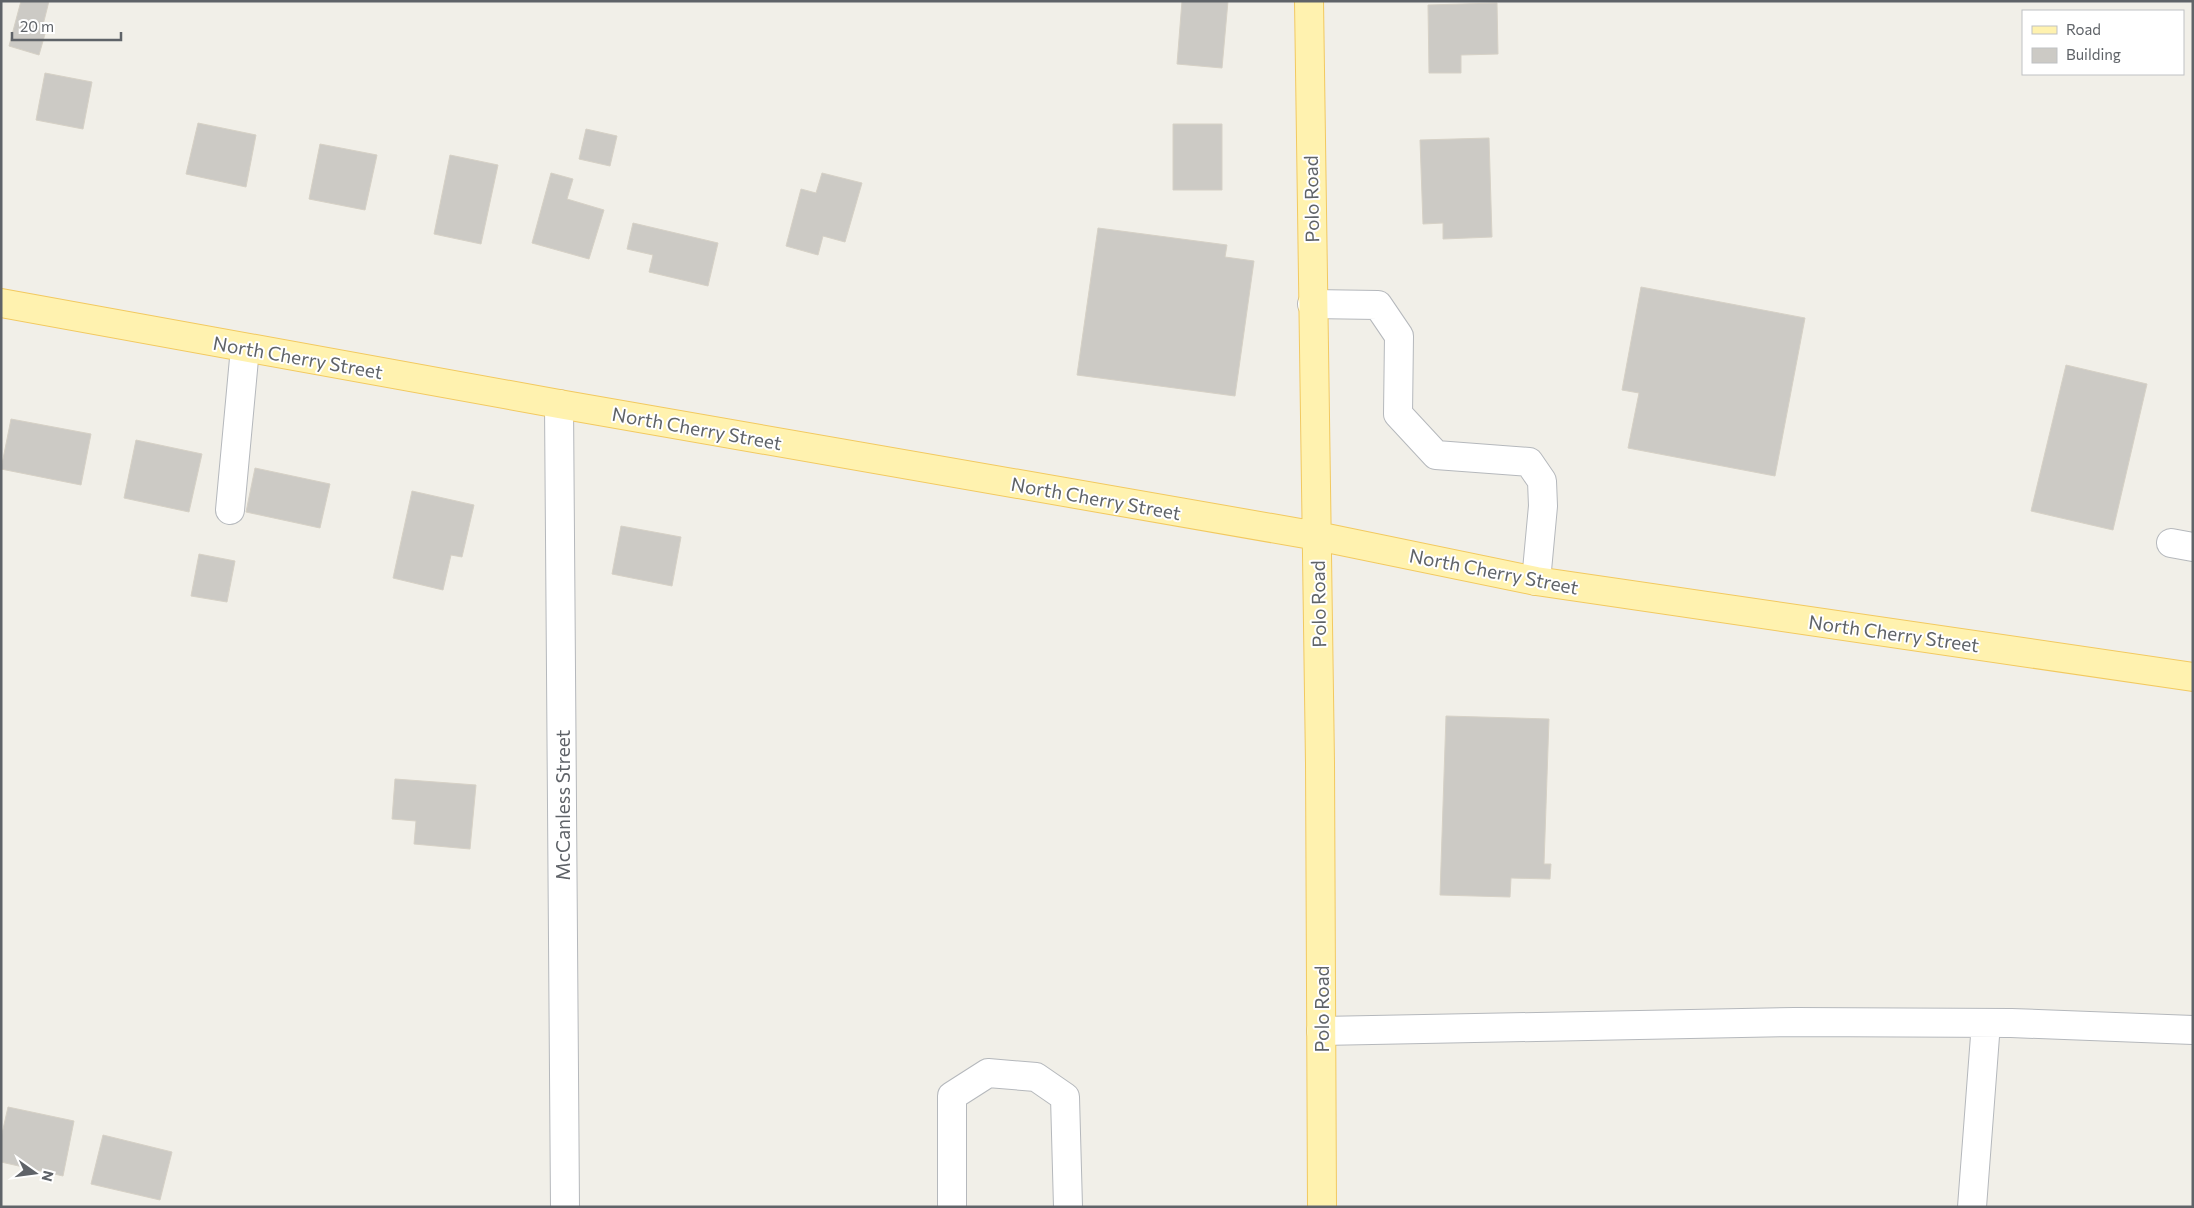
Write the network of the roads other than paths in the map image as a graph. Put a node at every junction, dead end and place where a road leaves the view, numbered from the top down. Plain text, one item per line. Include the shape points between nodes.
1 (1309, 1) edge
2 (1, 303) edge
3 (1312, 304) junction
4 (245, 348) junction
5 (560, 404) junction
6 (230, 510) dead end
7 (1317, 536) junction
8 (1536, 581) junction
9 (2193, 677) edge
10 (1986, 1023) junction
11 (2193, 1030) edge
12 (1321, 1031) junction
13 (565, 1207) edge
14 (952, 1207) edge
15 (1068, 1207) edge
16 (1322, 1207) edge
17 (1972, 1207) edge

1 - 3 main road, Polo Road
2 - 4 main road, North Cherry Street
3 - 7 main road, Polo Road
3 - 8 street via 1378,305 1399,336 1398,414 1436,455 1530,462 1542,481
4 - 5 main road, North Cherry Street
4 - 6 street
5 - 7 main road, North Cherry Street
5 - 13 street, McCanless Street
7 - 8 main road, North Cherry Street
7 - 12 main road, Polo Road
8 - 9 main road, North Cherry Street
10 - 11 street
10 - 12 street via 1795,1022
10 - 17 street
12 - 16 main road, Polo Road
14 - 15 street via 952,1096 988,1073 1036,1077 1065,1097

